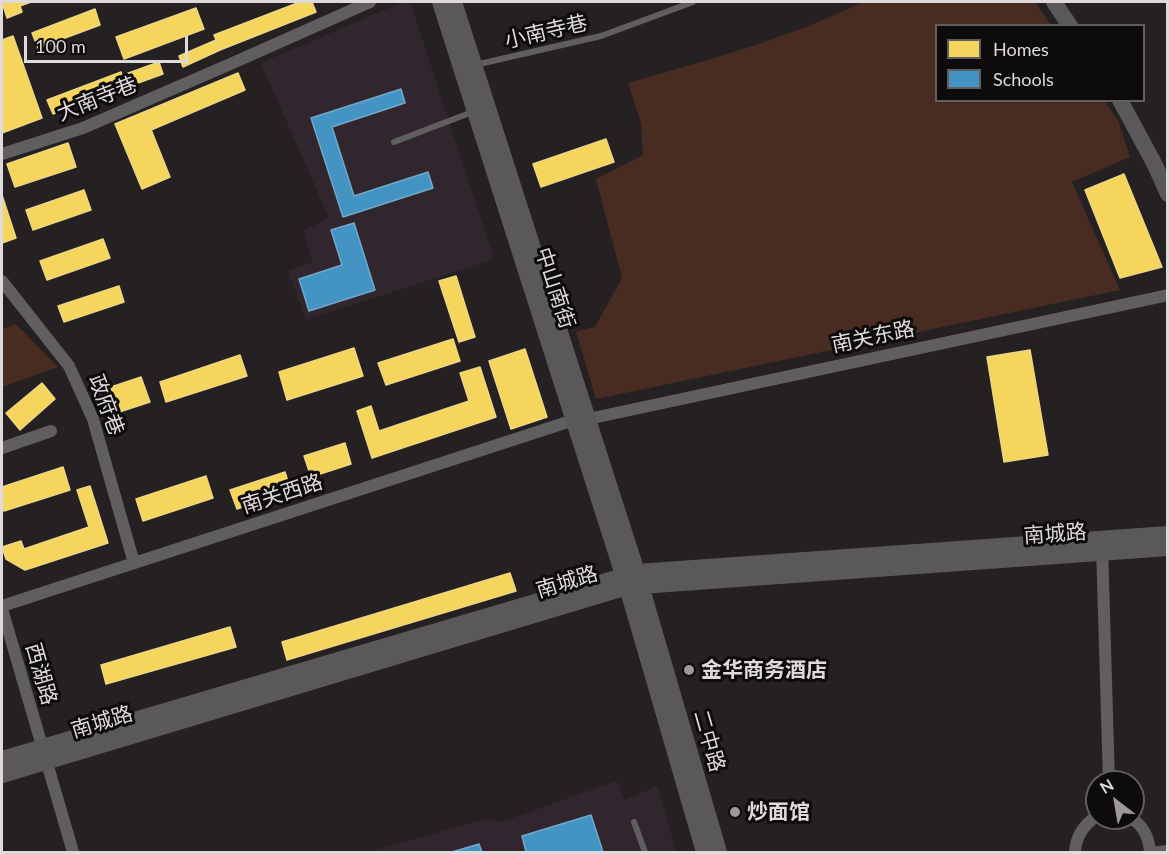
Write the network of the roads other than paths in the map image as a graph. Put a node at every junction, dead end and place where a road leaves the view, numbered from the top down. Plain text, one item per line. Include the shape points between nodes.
1 (370, 2) edge
2 (440, 2) edge
3 (454, 2) edge
4 (693, 2) edge
5 (1054, 2) edge
6 (1070, 24) edge
7 (473, 65) junction
8 (1121, 102) edge
9 (481, 109) junction
10 (394, 142) dead end
11 (2, 154) edge
12 (1167, 194) edge
13 (2, 280) edge
14 (1167, 295) edge
15 (581, 419) junction
16 (51, 431) dead end
17 (2, 448) edge
18 (1167, 534) edge
19 (1102, 546) junction
20 (1167, 548) edge
21 (134, 563) junction
22 (632, 580) junction
23 (2, 608) edge
24 (44, 754) junction
25 (2, 759) edge
26 (1109, 770) edge
27 (2, 775) edge
28 (634, 822) dead end
29 (1085, 825) edge
30 (1144, 830) edge
31 (1167, 851) edge
32 (74, 852) edge
33 (645, 852) edge
34 (704, 852) edge
35 (718, 852) edge
36 (1075, 852) edge
37 (1150, 852) edge
38 (1158, 852) edge

1 - 11 street, 大南寺巷 via 83,128
2 - 9 main road, 中山南街
3 - 7 main road, 中山南街
4 - 7 lane, 小南寺巷 via 601,36
5 - 6 main road
7 - 9 main road, 中山南街
8 - 12 main road
9 - 10 lane
9 - 15 main road, 中山南街
13 - 21 street, 政府巷 via 69,366 93,420
14 - 15 street, 南关东路
15 - 21 street, 南关西路
15 - 22 main road, 中山南街
16 - 17 street
18 - 19 main road, 南城路
19 - 20 main road, 南城路
19 - 22 main road, 南城路
19 - 26 street
21 - 23 street, 南关西路
22 - 24 main road, 南城路
22 - 34 main road, 二中路
22 - 35 main road, 二中路
23 - 24 street, 西湖路
24 - 25 main road, 南城路
24 - 27 main road, 南城路
24 - 32 street, 西湖路
28 - 33 lane
29 - 36 street
30 - 37 street
31 - 38 street

